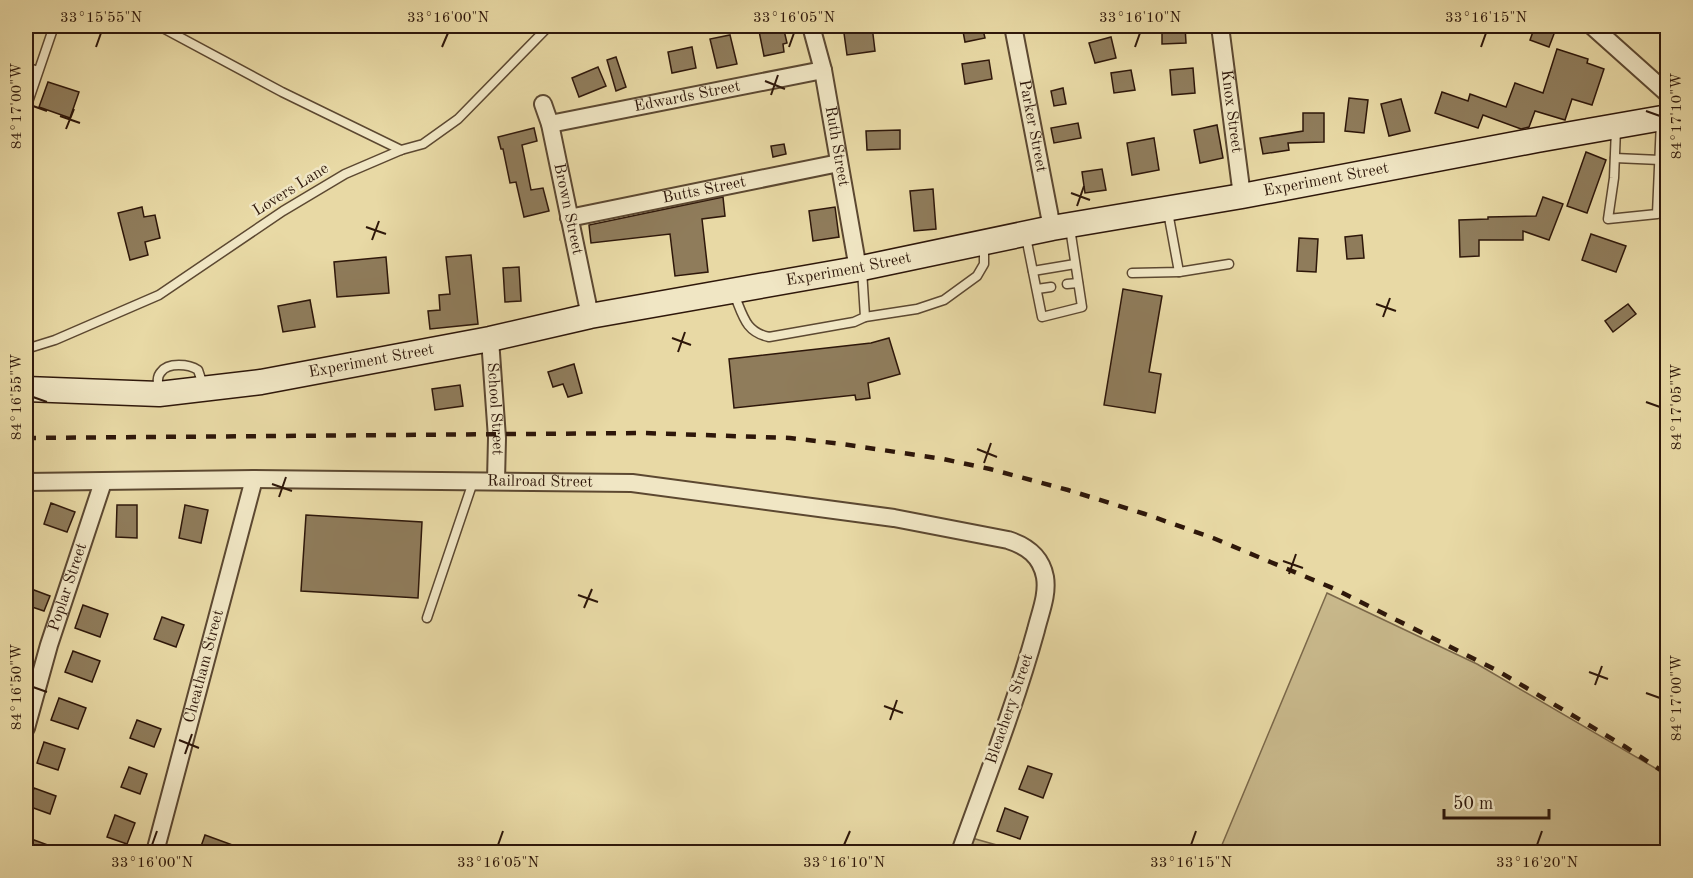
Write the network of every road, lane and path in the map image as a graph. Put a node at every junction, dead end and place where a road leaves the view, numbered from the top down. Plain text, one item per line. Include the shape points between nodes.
1 (54, 26) edge
2 (160, 26) edge
3 (549, 26) edge
4 (811, 26) edge
5 (1013, 26) edge
6 (1220, 26) edge
7 (1593, 26) edge
8 (26, 67) edge
9 (823, 70) junction
10 (38, 71) junction
11 (1668, 94) edge
12 (543, 104) dead end
13 (26, 108) edge
14 (1664, 118) edge
15 (549, 124) junction
16 (1616, 126) junction
17 (401, 150) junction
18 (1615, 158) junction
19 (1660, 160) junction
20 (839, 163) junction
21 (1242, 196) junction
22 (1167, 208) junction
23 (569, 219) junction
24 (1060, 226) junction
25 (1025, 233) junction
26 (984, 242) junction
27 (1075, 264) junction
28 (1229, 264) dead end
29 (860, 268) junction
30 (1033, 270) junction
31 (1179, 272) junction
32 (1132, 273) dead end
33 (1078, 283) junction
34 (1067, 284) dead end
35 (1051, 287) dead end
36 (1037, 289) junction
37 (733, 291) junction
38 (590, 316) junction
39 (865, 317) junction
40 (490, 339) junction
41 (26, 349) edge
42 (26, 389) edge
43 (254, 479) junction
44 (496, 480) junction
45 (26, 482) edge
46 (103, 482) junction
47 (473, 482) junction
48 (1040, 564) joint
49 (427, 618) dead end
50 (26, 728) edge
51 (155, 852) edge
52 (960, 852) edge

1 - 10 lane
2 - 17 lane
3 - 17 lane, Lovers Lane via 458,119 423,144
4 - 9 street, Ruth Street
5 - 24 street, Parker Street
6 - 21 street, Knox Street
7 - 11 street
8 - 10 lane
9 - 15 street, Edwards Street
9 - 20 street, Ruth Street
10 - 13 lane
12 - 15 street, Brown Street
14 - 16 main road, Experiment Street
14 - 19 lane
15 - 23 street, Brown Street
16 - 18 lane
16 - 21 main road, Experiment Street
17 - 41 lane, Lovers Lane via 345,174 159,295
18 - 19 lane
18 - 19 lane via 1608,219 1657,214
20 - 23 street, Butts Street
20 - 29 street, Ruth Street
21 - 22 main road, Experiment Street
22 - 24 main road, Experiment Street
22 - 31 lane
23 - 38 street, Brown Street
24 - 25 main road, Experiment Street
24 - 27 lane
25 - 26 main road, Experiment Street
25 - 30 lane
26 - 29 main road, Experiment Street
26 - 39 lane via 984,264 977,276 944,300 917,309
27 - 30 lane
27 - 33 lane
28 - 31 lane
29 - 37 main road, Experiment Street
29 - 39 lane
30 - 36 lane
31 - 32 lane
33 - 34 lane
33 - 36 lane via 1082,307 1042,317
35 - 36 lane
37 - 38 main road, Experiment Street
37 - 39 lane via 748,326 756,334 769,337
38 - 40 main road, Experiment Street
40 - 42 main road, Experiment Street via 261,382 159,394
40 - 44 street, School Street
43 - 46 street, Railroad Street
43 - 47 street, Railroad Street
43 - 51 street, Cheatham Street
44 - 47 street, Railroad Street
44 - 48 street, Railroad Street via 632,483 894,518 1008,540 1025,546
45 - 46 street, Railroad Street
46 - 50 street, Poplar Street
47 - 49 lane
48 - 52 street, Bleachery Street via 1046,592 1027,661

